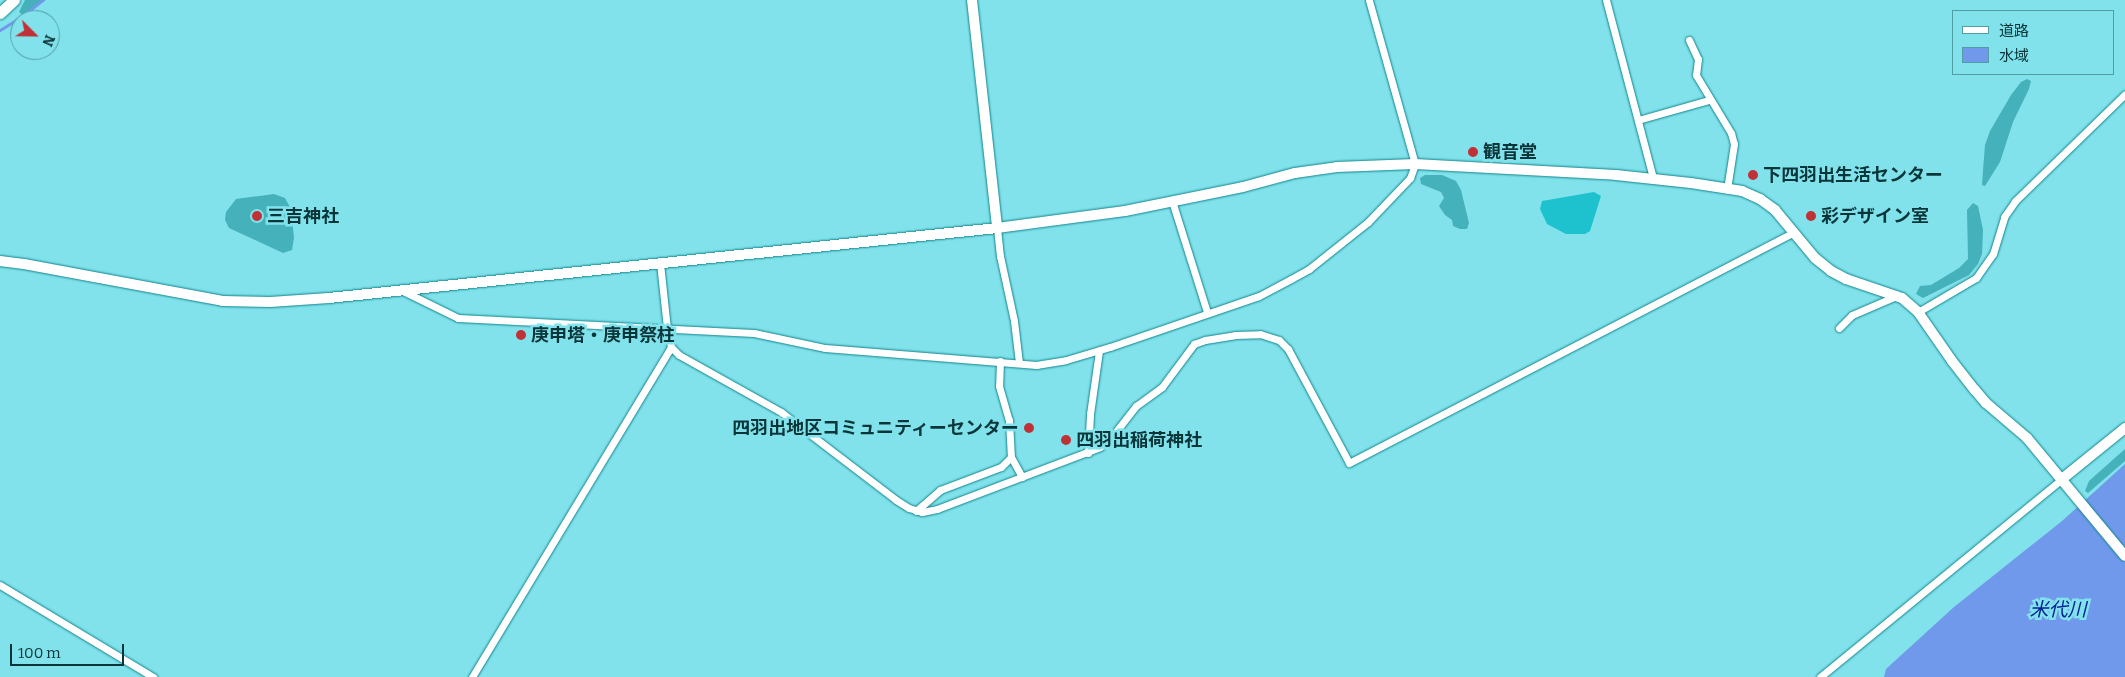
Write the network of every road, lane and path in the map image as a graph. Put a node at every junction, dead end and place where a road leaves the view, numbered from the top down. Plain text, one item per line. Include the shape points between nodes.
1 (14, 0) edge
2 (972, 0) edge
3 (1370, 0) edge
4 (1606, 0) edge
5 (0, 13) edge
6 (1689, 40) dead end
7 (2125, 94) edge
8 (1709, 100) junction
9 (1638, 120) junction
10 (1415, 164) junction
11 (1653, 178) junction
12 (1727, 188) junction
13 (1172, 201) junction
14 (996, 228) junction
15 (1794, 232) junction
16 (0, 261) edge
17 (660, 263) junction
18 (401, 290) junction
19 (1896, 296) junction
20 (1208, 312) junction
21 (1918, 312) junction
22 (667, 328) junction
23 (1838, 328) dead end
24 (671, 346) junction
25 (1099, 351) junction
26 (1000, 361) junction
27 (1019, 363) junction
28 (2125, 428) edge
29 (1088, 453) junction
30 (1011, 457) junction
31 (1022, 477) junction
32 (2062, 478) junction
33 (916, 510) junction
34 (2125, 556) edge
35 (0, 585) edge
36 (154, 677) edge
37 (472, 677) edge
38 (1820, 677) edge

1 - 5 main road
2 - 14 street
3 - 10 street
4 - 9 street
6 - 8 street via 1698,59 1696,75
7 - 21 street via 2015,201 2004,217 1993,254 1976,278
8 - 9 street
8 - 12 street via 1731,133 1734,144
9 - 11 street
10 - 11 street
10 - 13 street via 1337,167 1295,173
10 - 20 street via 1410,178 1394,198 1309,269 1258,296
11 - 12 street
12 - 15 street via 1760,199 1775,210
13 - 14 street via 1125,211
13 - 20 street
14 - 17 street
14 - 27 street
15 - 19 street via 1831,271
15 - 29 street via 1349,463 1288,349 1279,340 1260,334 1235,335 1194,344 1162,387 1136,406 1104,444
16 - 18 street via 223,301 270,302
17 - 18 street
17 - 22 street
18 - 22 street via 458,318
19 - 21 street
19 - 23 street via 1852,315
20 - 25 street
21 - 32 street via 1981,396 2027,438
22 - 24 street
22 - 26 street via 754,333 825,348
24 - 33 street via 694,365 781,412 896,500
24 - 37 street
25 - 27 street via 1036,365
25 - 29 street
26 - 27 street
26 - 30 street via 998,386 1009,420
28 - 32 street
29 - 31 street
30 - 31 street
30 - 33 street via 1001,467 940,490
31 - 33 street via 937,509
32 - 34 street
32 - 38 street
35 - 36 street

